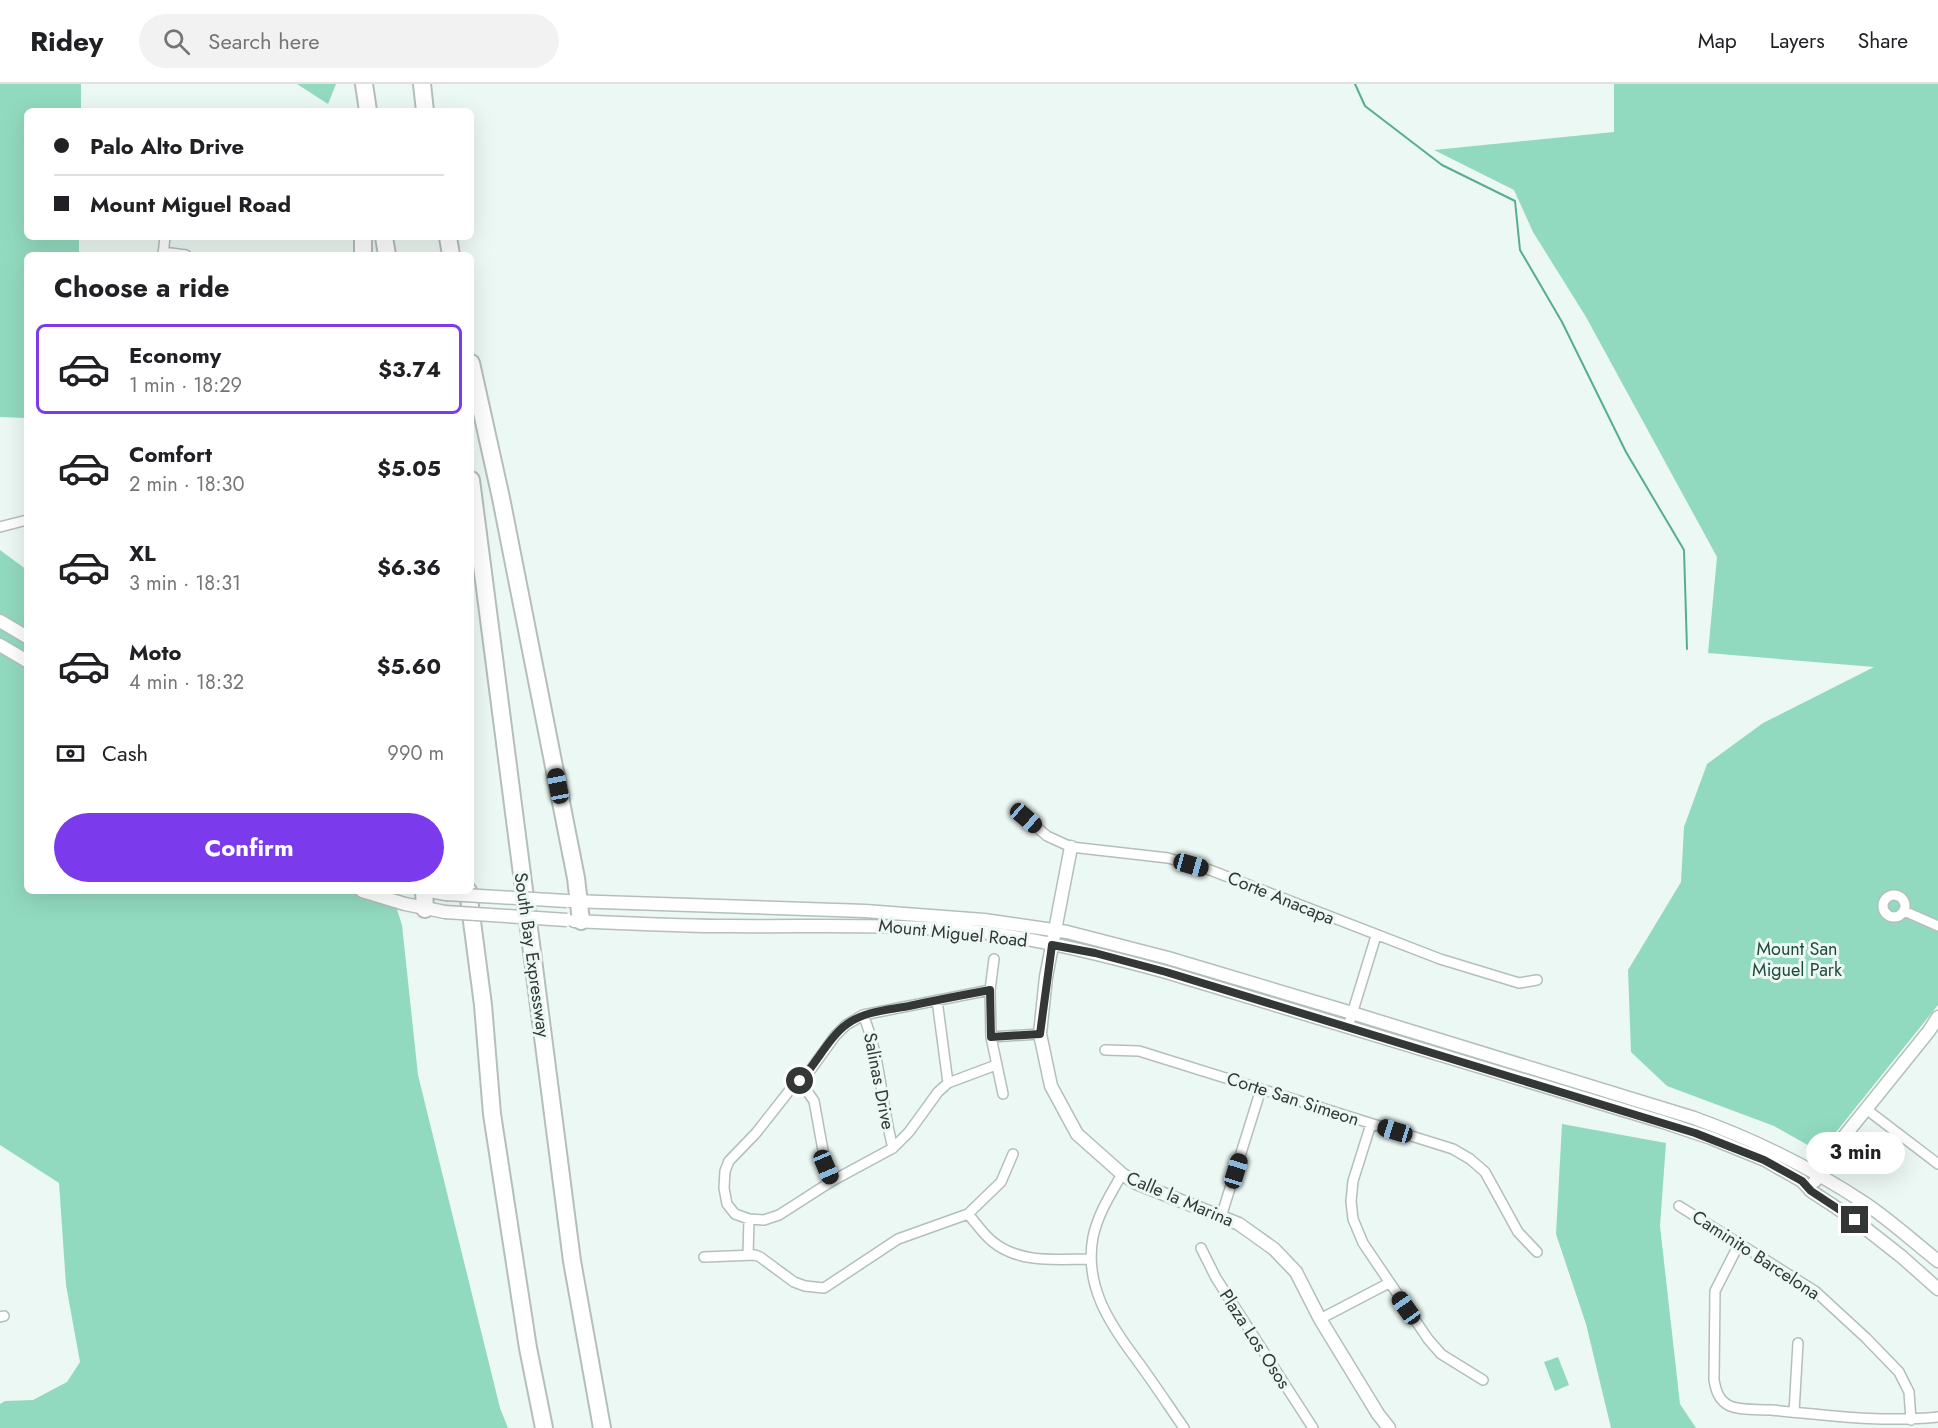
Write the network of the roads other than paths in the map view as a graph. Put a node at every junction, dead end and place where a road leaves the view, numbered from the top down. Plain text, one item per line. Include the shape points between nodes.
1 (362, 84) edge
2 (422, 84) edge
3 (361, 108) edge
4 (367, 108) edge
5 (425, 108) edge
6 (474, 376) edge
7 (474, 503) edge
8 (24, 521) edge
9 (0, 527) edge
10 (0, 621) edge
11 (24, 635) edge
12 (0, 645) edge
13 (24, 659) edge
14 (1026, 818) dead end
15 (1071, 847) junction
16 (372, 894) edge
17 (424, 894) edge
18 (446, 894) edge
19 (468, 894) edge
20 (573, 901) junction
21 (425, 909) junction
22 (1904, 911) dead end
23 (574, 921) junction
24 (1938, 926) edge
25 (1055, 931) junction
26 (1376, 936) junction
27 (1052, 945) junction
28 (994, 959) dead end
29 (1538, 980) dead end
30 (990, 990) junction
31 (937, 1000) junction
32 (1352, 1013) junction
33 (863, 1015) junction
34 (1938, 1017) edge
35 (1348, 1027) junction
36 (1040, 1034) junction
37 (1934, 1034) edge
38 (991, 1037) junction
39 (1105, 1050) dead end
40 (996, 1065) junction
41 (800, 1081) junction
42 (948, 1083) junction
43 (1261, 1089) junction
44 (1003, 1094) dead end
45 (1866, 1109) junction
46 (1371, 1124) junction
47 (893, 1148) junction
48 (1013, 1154) dead end
49 (1938, 1164) edge
50 (1122, 1174) junction
51 (1818, 1175) junction
52 (832, 1181) junction
53 (1811, 1191) junction
54 (1679, 1206) dead end
55 (968, 1214) junction
56 (1221, 1217) junction
57 (749, 1219) junction
58 (1739, 1244) junction
59 (1201, 1248) dead end
60 (1538, 1252) dead end
61 (748, 1255) junction
62 (704, 1257) dead end
63 (1091, 1259) junction
64 (1938, 1261) edge
65 (1389, 1282) junction
66 (1938, 1289) edge
67 (1320, 1319) junction
68 (1798, 1343) dead end
69 (1483, 1380) dead end
70 (1794, 1412) junction
71 (1938, 1417) edge
72 (1911, 1420) junction
73 (1868, 1423) edge
74 (1881, 1423) edge
75 (544, 1428) edge
76 (602, 1428) edge
77 (1184, 1428) edge
78 (1313, 1428) edge
79 (1389, 1428) edge

1 - 3 highway
1 - 4 highway
2 - 5 highway
6 - 20 highway via 501,498
7 - 76 highway, South Bay Expressway via 572,1261
8 - 9 street
10 - 11 street
12 - 13 street
14 - 15 street, Corte Anacapa via 1047,836
15 - 25 street, Calle la Marina
15 - 26 street, Corte Anacapa via 1168,858 1210,870
16 - 21 street, Mount Miguel Road
17 - 21 highway
18 - 20 street, Mount Miguel Road, bridge
19 - 75 highway via 492,1114
20 - 23 highway
20 - 25 street, Mount Miguel Road via 865,911 984,920
21 - 23 street, Mount Miguel Road, bridge
22 - 24 street
23 - 27 street, Mount Miguel Road via 730,926 865,924 989,933
25 - 27 street, Calle la Marina
25 - 32 street, Mount Miguel Road via 1168,958
26 - 29 street, Corte Anacapa via 1519,983
26 - 32 street
27 - 35 street, Mount Miguel Road via 1166,972
27 - 36 street, Calle la Marina
28 - 30 street
30 - 31 street
30 - 38 street
31 - 33 street
31 - 42 street
32 - 35 street
32 - 51 street, Mount Miguel Road via 1694,1118 1733,1132
33 - 41 street via 835,1036
33 - 47 street, Salinas Drive via 873,1037
34 - 37 street
35 - 53 street, Mount Miguel Road via 1710,1138 1764,1160 1802,1181
36 - 38 street
36 - 50 street, Calle la Marina via 1051,1086 1077,1134
37 - 45 street
38 - 40 street
39 - 43 street, Corte San Simeon via 1139,1051
40 - 42 street
40 - 44 street
41 - 52 street via 814,1101
41 - 57 street via 729,1161 725,1171 727,1204 735,1214
42 - 47 street
43 - 46 street, Corte San Simeon
43 - 56 street
45 - 49 street
45 - 51 street
46 - 60 street, Corte San Simeon via 1453,1149 1470,1159 1485,1172 1518,1232
46 - 65 street via 1353,1181 1352,1209 1363,1243
47 - 52 street
48 - 55 street via 1001,1182
50 - 56 street, Calle la Marina
50 - 63 street via 1098,1220
51 - 53 street
51 - 64 street, Mount Miguel Road via 1868,1205
52 - 57 street via 779,1215
53 - 66 street, Mount Miguel Road via 1855,1220
54 - 58 street, Caminito Barcelona
55 - 61 street via 898,1239 824,1288 794,1282 760,1257
55 - 63 street via 1006,1251 1030,1259
56 - 67 street, Calle la Marina via 1250,1231 1285,1260 1296,1272
57 - 61 street
58 - 70 street via 1715,1291 1717,1393 1731,1407
58 - 72 street, Caminito Barcelona via 1815,1291 1866,1338 1901,1376 1909,1392
59 - 78 street, Plaza Los Osos via 1216,1278
61 - 62 street
63 - 77 street via 1094,1284 1106,1315
65 - 67 street
65 - 69 street via 1441,1354
67 - 79 street, Calle la Marina
68 - 70 street
70 - 73 street
71 - 72 street
72 - 74 street
73 - 74 street

